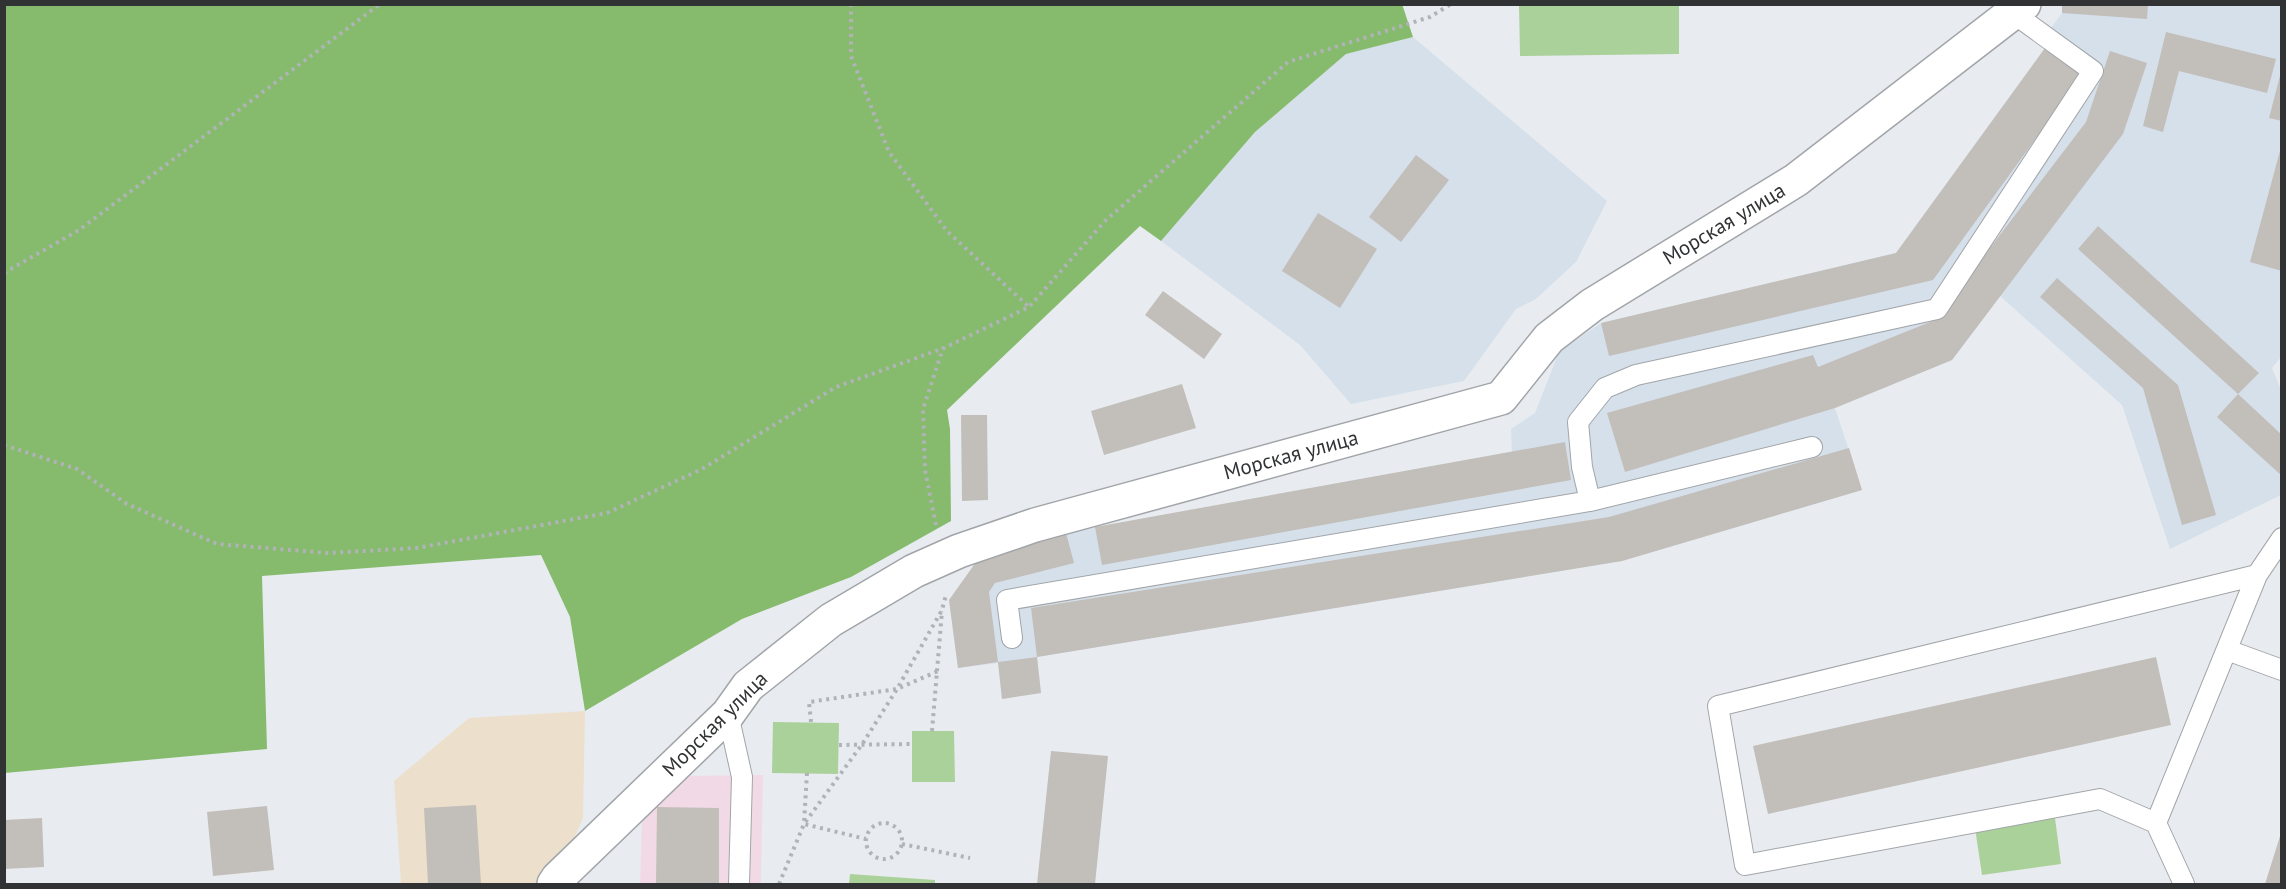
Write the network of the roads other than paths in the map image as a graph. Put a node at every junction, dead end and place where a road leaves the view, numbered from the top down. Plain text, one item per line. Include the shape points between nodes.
1 (2019, 9) edge
2 (1812, 447) dead end
3 (1590, 501) junction
4 (2282, 538) edge
5 (2257, 575) junction
6 (1012, 638) dead end
7 (2227, 650) junction
8 (2282, 670) edge
9 (728, 714) junction
10 (2156, 823) junction
11 (554, 885) edge
12 (739, 885) edge
13 (2184, 885) edge

1 - 3 lane via 2093,71 1937,309 1636,375 1605,388 1578,422 1581,467
1 - 9 street, Морская улица via 1796,180 1592,305 1550,338 1502,398 1035,525 959,551 914,571 831,620 748,686
2 - 3 lane
3 - 6 lane via 1007,600
4 - 5 lane
5 - 7 lane
5 - 10 lane via 1718,706 1745,865 2100,799
7 - 8 lane
7 - 10 lane
9 - 11 street, Морская улица
9 - 12 lane via 742,777
10 - 13 lane

